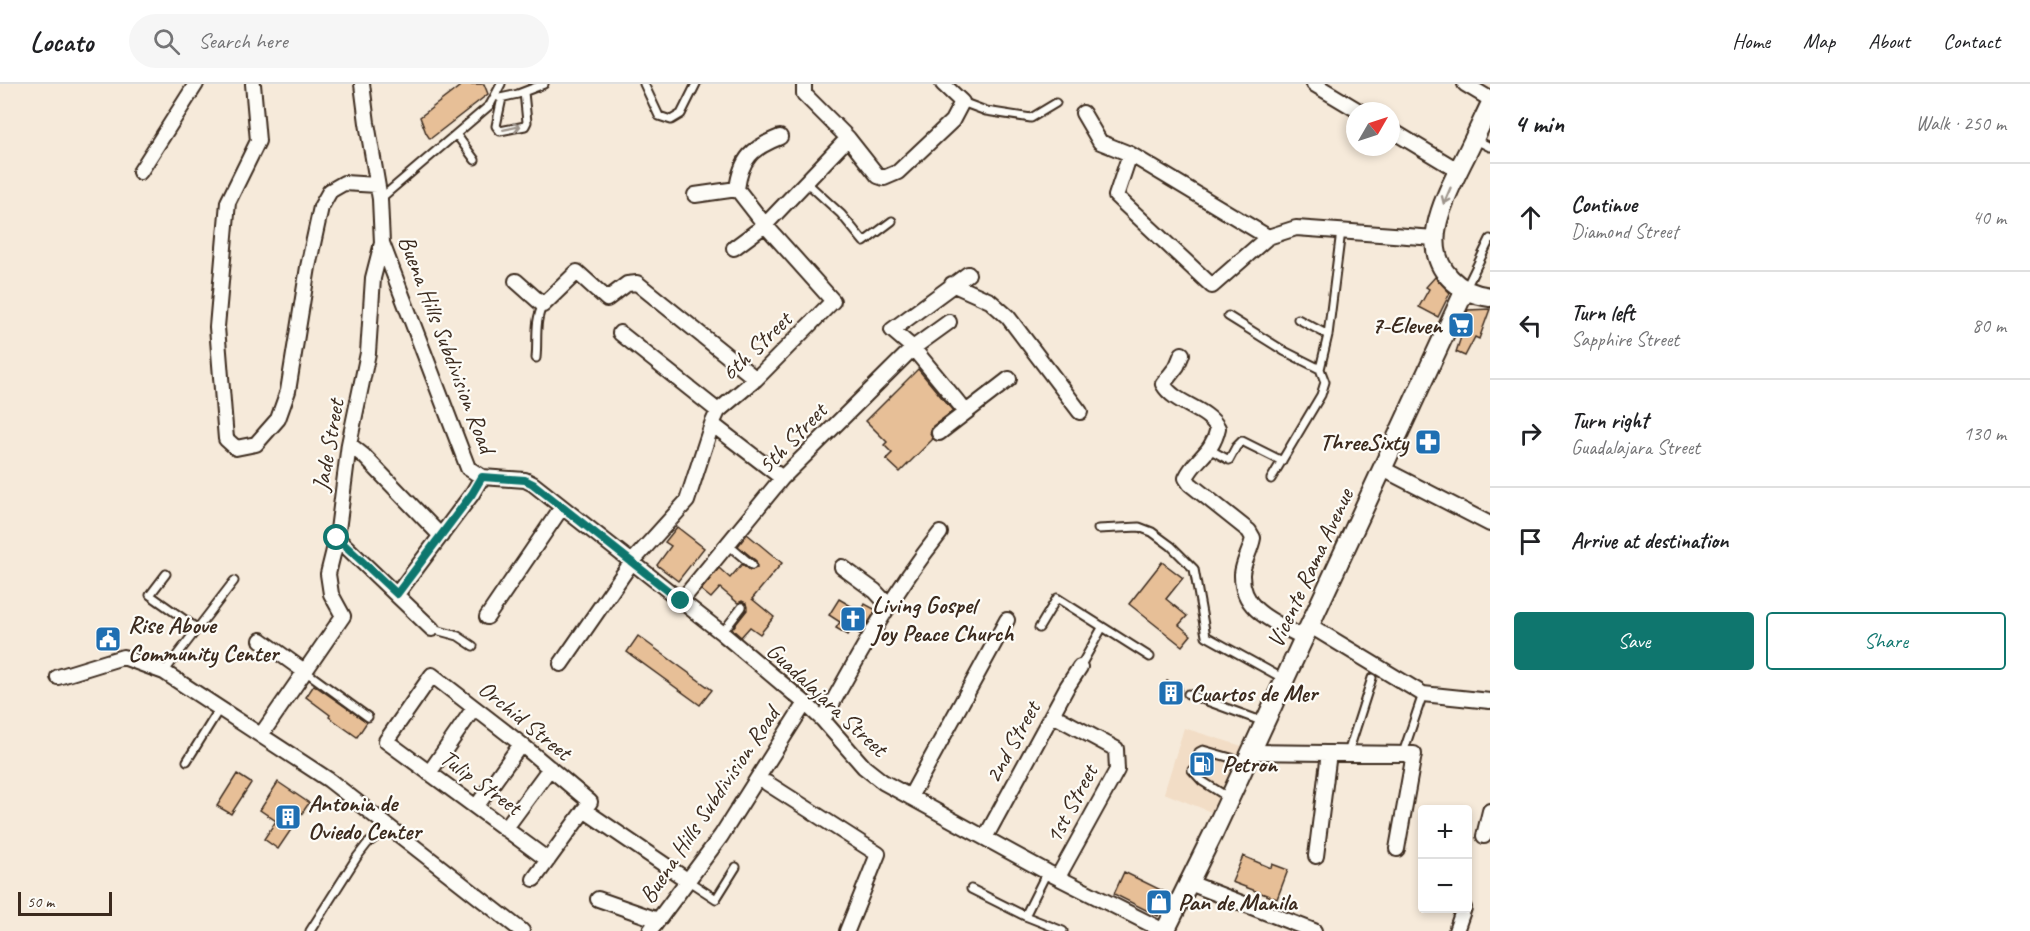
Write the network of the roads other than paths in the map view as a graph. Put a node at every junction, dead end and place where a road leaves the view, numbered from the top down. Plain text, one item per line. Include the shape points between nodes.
1 (196, 84) edge
2 (253, 84) edge
3 (362, 84) edge
4 (501, 84) edge
5 (544, 84) edge
6 (644, 84) edge
7 (696, 84) edge
8 (804, 84) edge
9 (943, 84) edge
10 (1314, 84) edge
11 (1465, 84) edge
12 (524, 92) junction
13 (498, 98) junction
14 (1490, 99) edge
15 (962, 102) junction
16 (1056, 103) dead end
17 (1346, 103) edge
18 (1490, 105) edge
19 (1083, 113) dead end
20 (456, 134) junction
21 (1400, 136) edge
22 (780, 137) dead end
23 (848, 138) junction
24 (1482, 143) edge
25 (1130, 154) junction
26 (475, 160) dead end
27 (1458, 171) junction
28 (140, 172) dead end
29 (806, 182) junction
30 (377, 185) junction
31 (737, 189) junction
32 (695, 195) dead end
33 (380, 199) junction
34 (892, 221) dead end
35 (765, 225) junction
36 (1341, 231) junction
37 (1268, 237) junction
38 (1435, 238) junction
39 (1490, 239) edge
40 (382, 243) junction
41 (734, 248) dead end
42 (968, 274) dead end
43 (516, 280) dead end
44 (952, 284) junction
45 (1465, 290) junction
46 (1490, 297) edge
47 (543, 305) junction
48 (1228, 316) dead end
49 (1298, 319) dead end
50 (949, 322) dead end
51 (620, 333) dead end
52 (1328, 335) junction
53 (913, 348) junction
54 (1182, 354) dead end
55 (536, 358) dead end
56 (1320, 369) junction
57 (756, 379) junction
58 (1009, 380) dead end
59 (966, 412) junction
60 (1080, 412) dead end
61 (715, 418) junction
62 (939, 433) dead end
63 (349, 444) junction
64 (1209, 449) junction
65 (1282, 461) junction
66 (1383, 469) junction
67 (482, 477) junction
68 (782, 478) junction
69 (1271, 479) dead end
70 (562, 507) junction
71 (1490, 524) edge
72 (1098, 529) dead end
73 (940, 533) dead end
74 (441, 536) junction
75 (337, 538) junction
76 (727, 544) junction
77 (631, 563) junction
78 (752, 565) dead end
79 (842, 567) dead end
80 (166, 574) dead end
81 (234, 581) dead end
82 (397, 594) junction
83 (681, 601) junction
84 (888, 605) junction
85 (742, 608) dead end
86 (487, 617) dead end
87 (1007, 620) dead end
88 (1039, 628) dead end
89 (1102, 628) junction
90 (198, 629) junction
91 (432, 629) joint
92 (1306, 632) junction
93 (722, 633) junction
94 (261, 640) dead end
95 (473, 646) dead end
96 (1150, 657) dead end
97 (561, 664) dead end
98 (1080, 668) joint
99 (304, 670) junction
100 (164, 672) junction
101 (58, 677) dead end
102 (1372, 678) dead end
103 (1284, 679) junction
104 (1188, 694) dead end
105 (1423, 694) junction
106 (1490, 701) edge
107 (805, 703) junction
108 (220, 708) junction
109 (474, 708) junction
110 (1053, 715) junction
111 (368, 717) dead end
112 (823, 720) junction
113 (1264, 722) junction
114 (261, 735) junction
115 (386, 741) joint
116 (521, 744) junction
117 (1199, 752) dead end
118 (1329, 753) junction
119 (1348, 753) junction
120 (1403, 753) junction
121 (1248, 757) junction
122 (187, 761) dead end
123 (550, 768) junction
124 (1192, 770) dead end
125 (429, 772) junction
126 (767, 783) dead end
127 (910, 797) junction
128 (1229, 798) junction
129 (587, 806) junction
130 (476, 807) junction
131 (1490, 811) edge
132 (390, 827) junction
133 (506, 829) junction
134 (1484, 836) dead end
135 (985, 838) junction
136 (1397, 849) dead end
137 (1316, 856) dead end
138 (548, 860) junction
139 (736, 867) dead end
140 (1053, 874) junction
141 (534, 879) dead end
142 (687, 880) junction
143 (1187, 882) junction
144 (971, 889) dead end
145 (598, 899) dead end
146 (1463, 913) edge
147 (1025, 916) junction
148 (654, 926) edge
149 (310, 931) edge
150 (522, 931) edge
151 (847, 931) edge
152 (1063, 931) edge
153 (1164, 931) edge
154 (1314, 931) edge
155 (1456, 931) edge

1 - 28 street
2 - 30 street via 258,141 228,202 217,327 226,439 236,448 256,444 278,419 288,391 321,207 330,191 344,183
3 - 30 street, Buena Hills Subdivision Road
4 - 13 lane
5 - 12 lane
6 - 7 lane via 659,116 671,120 681,114
8 - 23 street via 804,94
9 - 15 street
10 - 17 street
11 - 14 street
12 - 13 lane
13 -> 12 lane via 496,126 500,131 525,126
13 - 20 lane
15 - 16 lane via 986,111 1031,118
15 - 23 street via 948,126 892,176 878,176
18 - 24 main road
19 - 25 street via 1100,142
20 - 26 lane
20 - 33 lane
21 - 27 street
22 - 31 street via 752,151 739,173
23 - 29 street
24 - 27 main road
25 - 37 street
25 - 37 street via 1116,196 1212,286
27 -> 38 main road
29 - 34 lane via 842,214 864,242
29 - 35 street
30 - 33 street, Buena Hills Subdivision Road
31 - 32 street
31 - 35 street, 6th Street
33 - 40 street, Buena Hills Subdivision Road
35 - 41 street
35 - 57 street, 6th Street via 833,301
36 - 37 street via 1296,228
36 - 38 street
36 - 52 lane
38 - 45 main road via 1442,268
39 - 45 lane
40 - 63 street, Jade Street via 373,278 368,353
40 - 67 street, Buena Hills Subdivision Road via 468,468
42 - 44 street
43 - 47 street
44 - 53 street via 892,330
44 - 60 street via 990,301 1008,317
45 - 46 main road
45 - 66 main road, Vicente Rama Avenue
47 - 55 lane via 538,312
47 - 57 street via 577,272 607,299 627,284 637,283
48 - 56 lane
49 - 52 lane
50 - 53 street, 5th Street
51 - 61 street
52 - 56 lane
53 - 59 street
53 - 68 street, 5th Street
54 - 64 street via 1163,384 1173,396 1216,424 1216,436
56 - 65 lane via 1325,382 1321,395
57 - 61 street, 6th Street
58 - 59 street
59 - 62 street
61 - 68 street
61 - 77 street via 687,501
63 - 74 street
63 - 75 street, Jade Street
64 - 65 lane via 1229,460 1242,441
64 - 92 street via 1186,478 1253,538 1242,573 1246,600 1256,611
65 - 69 lane
66 - 71 street
66 - 92 main road, Vicente Rama Avenue
67 - 70 street, Guadalajara Street via 525,480
67 - 74 street
68 - 76 street, 5th Street
70 - 77 street, Guadalajara Street
70 - 86 street
72 - 103 lane via 1139,527 1171,546 1194,569 1206,636
73 - 84 street
74 - 82 street
75 - 82 street
75 - 99 street, Jade Street via 328,574 331,594 343,616
76 - 78 lane
76 - 83 street, 5th Street
77 - 83 street, Guadalajara Street
77 - 97 street
79 - 84 street
80 - 90 lane via 150,595
81 - 90 lane
82 - 91 street
83 - 93 street, Guadalajara Street
84 - 112 street
85 - 93 lane
87 - 127 street
88 - 89 lane via 1057,598
89 - 96 lane
89 - 98 lane
90 - 100 lane
91 - 95 lane via 458,636
92 - 103 main road, Vicente Rama Avenue
92 - 105 street
93 - 107 street, Guadalajara Street
94 - 99 street
98 - 110 street, 2nd Street
99 - 111 lane
99 - 114 street, Jade Street
100 - 101 street via 123,657
100 - 108 street
102 - 119 lane
103 - 113 main road, Vicente Rama Avenue
104 - 113 lane
105 - 106 street
105 - 120 lane
107 - 112 street, Guadalajara Street
107 - 142 street, Buena Hills Subdivision Road via 721,836
108 - 114 street
108 - 122 lane
109 - 115 street, Orchid Street via 432,675
109 - 116 street, Orchid Street
109 - 125 street
110 - 135 street, 2nd Street
110 - 140 street, 1st Street via 1116,749 1117,770
112 - 127 street, Guadalajara Street via 864,767
113 - 121 main road, Vicente Rama Avenue
114 - 132 street
115 - 125 street, Tulip Street
116 - 123 street, Orchid Street
116 - 130 street
117 - 121 lane
118 - 119 street
118 - 121 street
118 - 137 street
119 - 120 street
120 - 136 street via 1414,754
121 - 128 main road, Vicente Rama Avenue
123 - 129 street, Orchid Street
123 - 133 street
124 - 128 lane
125 - 130 street, Tulip Street
126 - 151 street via 879,854
127 - 135 street, Guadalajara Street
128 - 143 main road, Vicente Rama Avenue
129 - 138 street
129 - 142 street, Orchid Street
130 - 133 street, Tulip Street
131 - 134 street
132 - 149 lane via 367,844
132 - 150 street
133 - 138 street, Tulip Street
135 - 140 street, Guadalajara Street
138 - 141 street
139 - 142 lane via 716,899
140 - 147 lane
140 - 153 street, Guadalajara Street
142 - 148 street, Buena Hills Subdivision Road
143 - 153 main road, Vicente Rama Avenue
143 - 154 street
144 - 147 lane
145 - 148 street
146 - 155 street
147 - 152 lane

